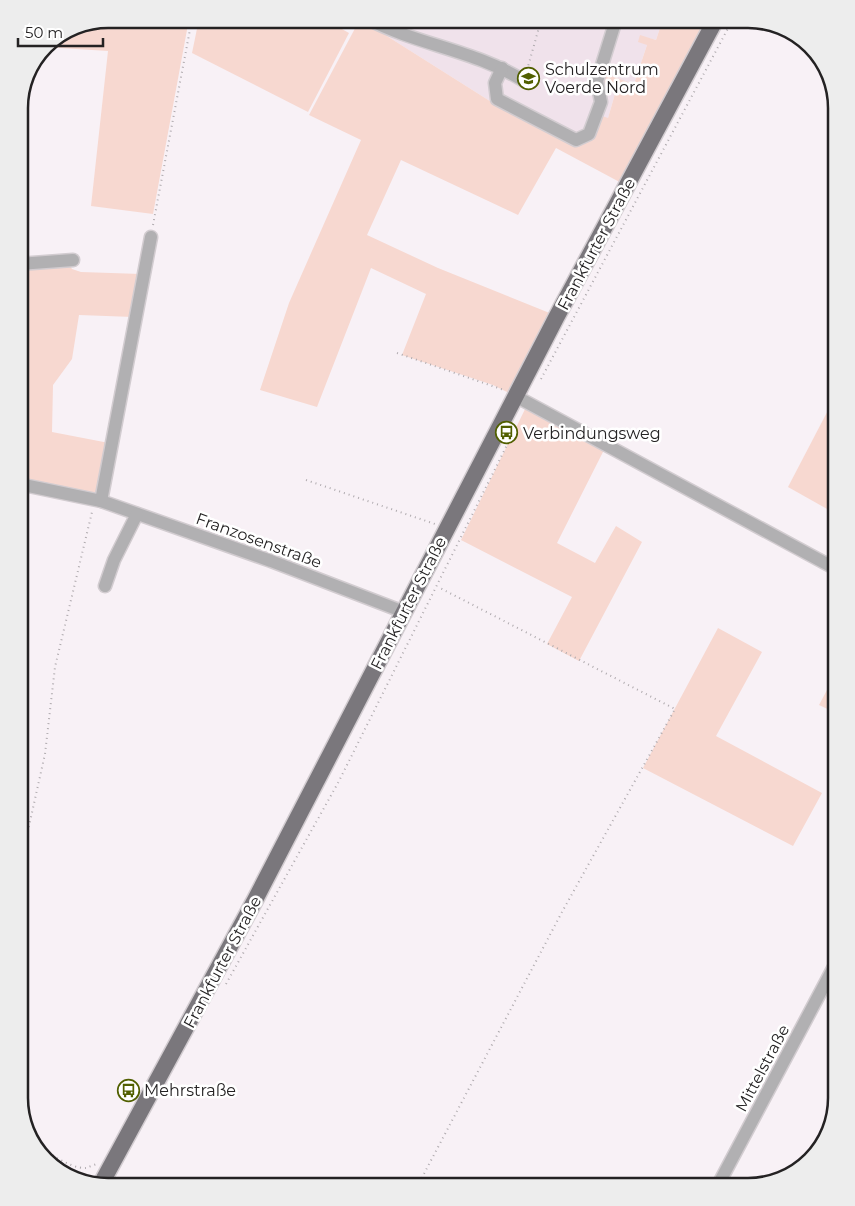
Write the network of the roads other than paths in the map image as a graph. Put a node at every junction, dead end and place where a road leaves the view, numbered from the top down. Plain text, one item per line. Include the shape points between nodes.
1 (386, 28) edge
2 (613, 28) edge
3 (711, 28) edge
4 (502, 68) junction
5 (524, 82) road end
6 (151, 236) road end
7 (74, 260) dead end
8 (28, 263) edge
9 (522, 400) junction
10 (28, 486) edge
11 (99, 500) junction
12 (137, 514) junction
13 (828, 565) edge
14 (105, 586) dead end
15 (404, 612) junction
16 (828, 978) edge
17 (112, 1178) edge
18 (722, 1178) edge

1 - 4 street
2 - 4 street via 597,81 601,102 590,134 576,140 497,99 495,83
3 - 9 main road, Frankfurter Straße via 557,316
4 - 5 street
6 - 11 street
7 - 8 street
9 - 13 street
9 - 15 main road, Frankfurter Straße via 447,528
10 - 11 street, Franzosenstraße
11 - 12 street, Franzosenstraße
12 - 14 street
12 - 15 street, Franzosenstraße
15 - 17 main road, Frankfurter Straße
16 - 18 street, Mittelstraße

